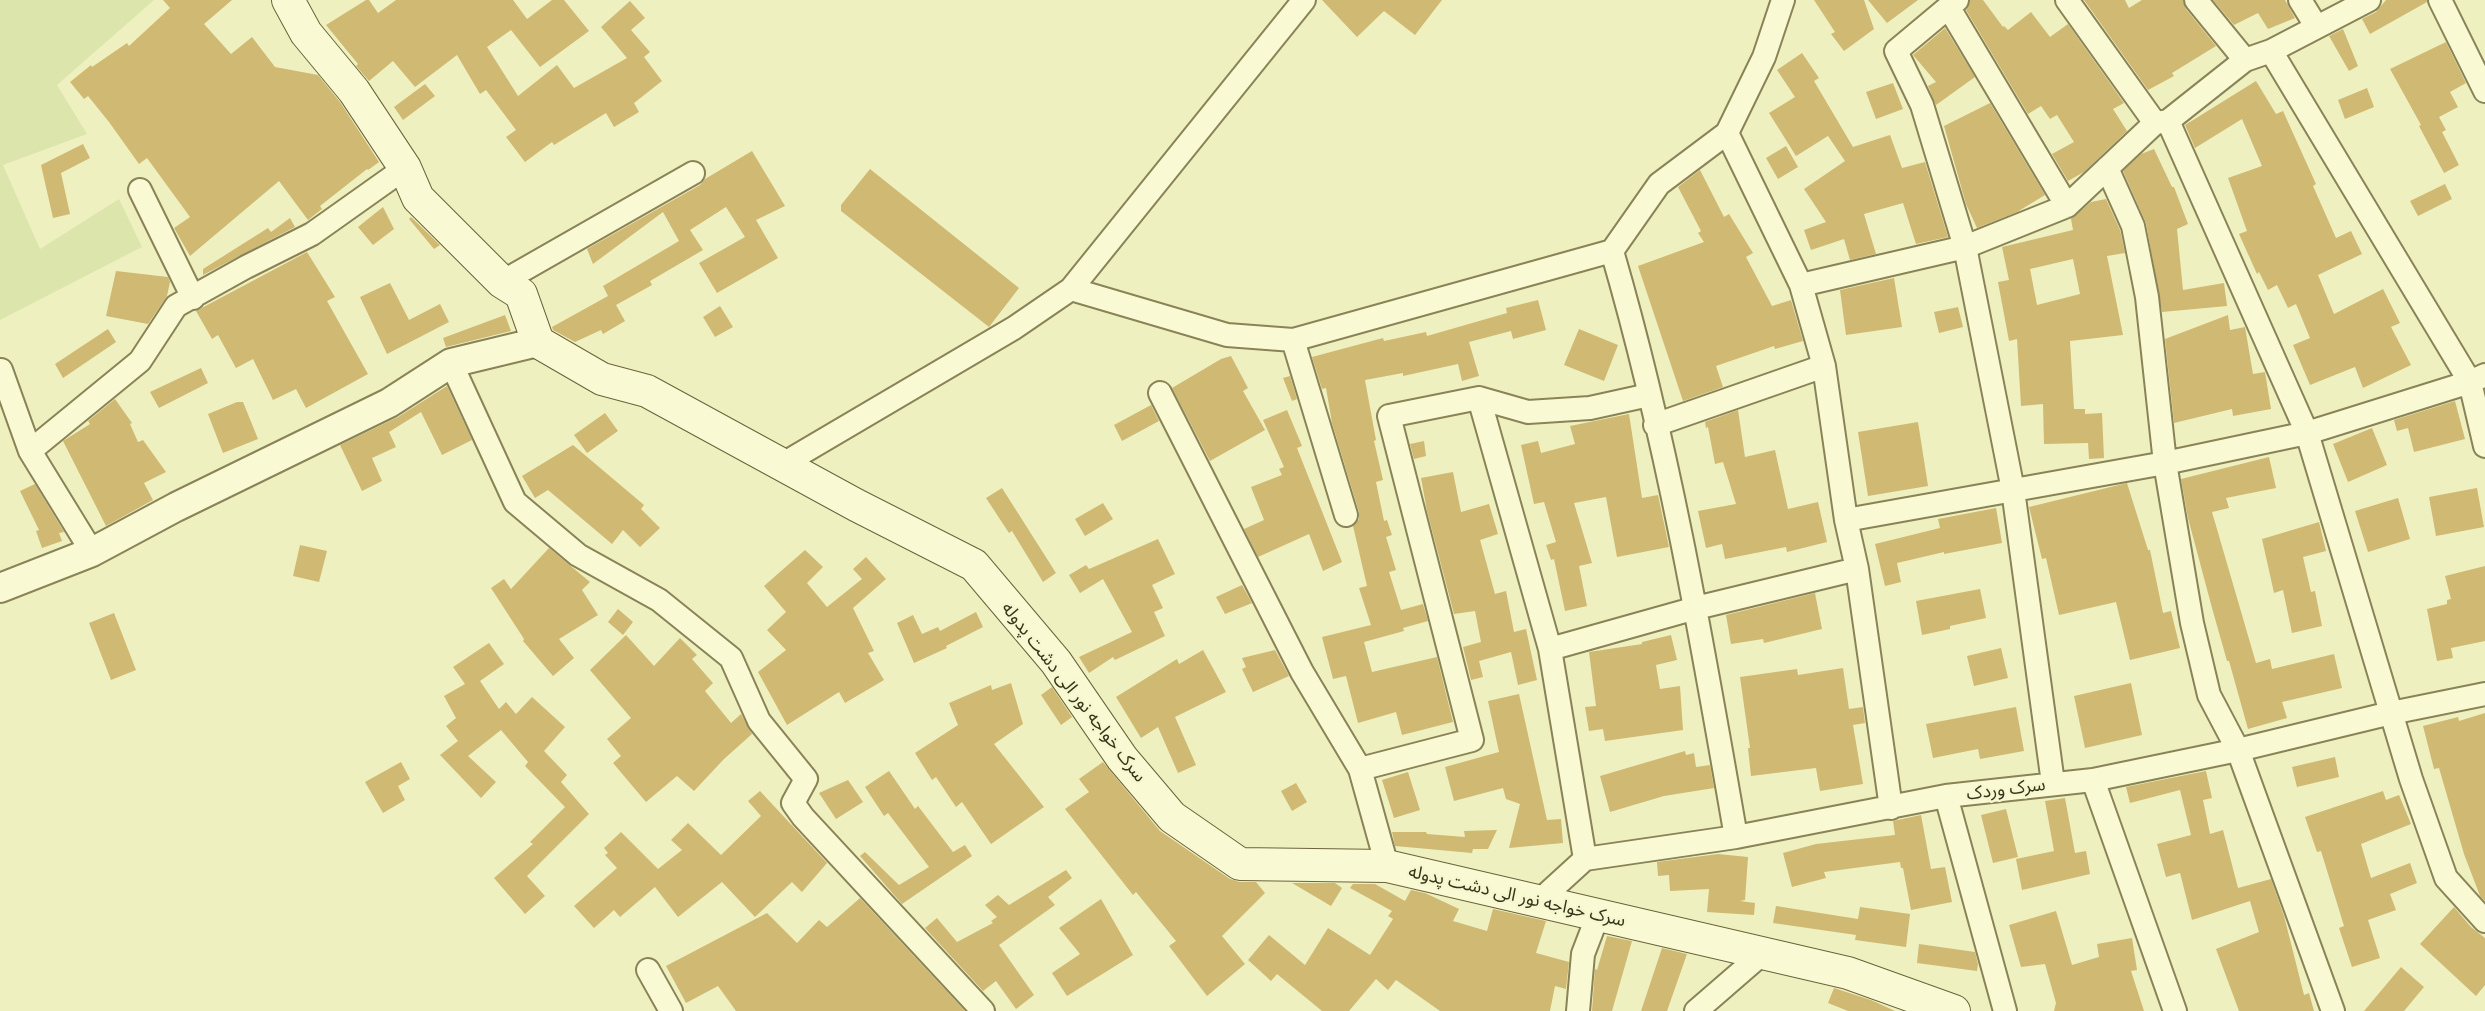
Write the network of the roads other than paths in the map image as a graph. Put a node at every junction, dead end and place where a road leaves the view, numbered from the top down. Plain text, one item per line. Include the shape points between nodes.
1 (288, 0) edge
2 (1304, 0) edge
3 (1783, 0) edge
4 (2067, 0) edge
5 (2196, 0) edge
6 (2300, 0) edge
7 (2369, 0) edge
8 (2440, 0) edge
9 (1953, 4) edge
10 (2316, 26) junction
11 (2271, 51) junction
12 (2246, 60) junction
13 (2485, 91) edge
14 (2162, 122) junction
15 (1727, 133) junction
16 (405, 168) junction
17 (2107, 168) junction
18 (693, 173) dead end
19 (140, 190) dead end
20 (2067, 206) junction
21 (1965, 247) junction
22 (1612, 251) junction
23 (502, 282) junction
24 (1801, 285) junction
25 (1071, 289) junction
26 (193, 298) junction
27 (1293, 340) junction
28 (538, 342) junction
29 (451, 363) junction
30 (1824, 366) junction
31 (1, 370) edge
32 (2477, 378) edge
33 (1160, 393) dead end
34 (1649, 395) junction
35 (1479, 398) junction
36 (1655, 425) junction
37 (2307, 433) junction
38 (2485, 446) edge
39 (30, 451) junction
40 (2165, 463) junction
41 (783, 464) junction
42 (2013, 490) junction
43 (1346, 515) dead end
44 (1846, 520) junction
45 (92, 552) junction
46 (1857, 569) junction
47 (0, 588) edge
48 (1696, 608) junction
49 (1550, 649) junction
50 (2485, 694) edge
51 (2391, 713) junction
52 (2238, 750) junction
53 (1360, 770) junction
54 (2093, 780) junction
55 (2053, 783) junction
56 (1946, 796) junction
57 (1891, 808) junction
58 (1736, 837) junction
59 (1585, 858) junction
60 (1388, 866) junction
61 (1539, 901) junction
62 (1598, 915) junction
63 (2485, 921) edge
64 (1763, 953) junction
65 (648, 970) dead end
66 (671, 1011) edge
67 (984, 1011) edge
68 (1578, 1011) edge
69 (1696, 1011) edge
70 (1954, 1011) edge
71 (2005, 1011) edge
72 (2175, 1011) edge
73 (2333, 1011) edge

1 - 16 main road via 306,33 354,91
2 - 25 street
3 - 15 street via 1764,57
4 - 14 street
5 - 12 street
6 - 10 street
7 - 10 street
8 - 13 street
9 - 20 street
9 - 21 street via 1896,51 1922,105
10 - 11 street
11 - 12 street
11 - 32 street
12 - 14 street
14 - 17 street
14 - 37 street
15 - 22 street via 1659,184
15 - 24 street
16 - 23 main road via 418,198
16 - 26 street via 312,234
17 - 20 street
17 - 40 street via 2133,226 2147,297
18 - 23 street
19 - 26 street
20 - 21 street
21 - 24 street
21 - 42 street
22 - 27 street
22 - 34 street
23 - 28 main road via 521,294
24 - 30 street
25 - 27 street via 1227,335
25 - 41 street via 1014,328
26 - 39 street via 176,306 140,361
27 - 43 street
28 - 29 street
28 - 41 main road, سرک خواجه نور الی دشت پدوله via 602,379 647,391
29 - 45 street via 389,403
29 - 67 street via 515,501 578,555 660,600 731,658 759,721 806,779 793,803 798,810
30 - 36 street
30 - 44 street
31 - 39 street
32 - 37 street
32 - 38 street
33 - 53 street via 1302,672
34 - 35 street via 1590,408 1528,412
34 - 36 street
35 - 49 street
35 - 53 street via 1389,416 1472,740
36 - 48 street
37 - 40 street
37 - 51 street
39 - 45 street
40 - 42 street
40 - 52 street via 2192,623 2209,695
41 - 60 main road, سرک خواجه نور الی دشت پدوله via 974,566 1056,662 1122,758 1172,817 1240,864
42 - 44 street
42 - 55 street
44 - 46 street
45 - 47 street
46 - 48 street
46 - 57 street
48 - 49 street
48 - 58 street
49 - 59 street
50 - 51 street, سرک وردک
51 - 52 street, سرک وردک
51 - 63 street via 2446,878
52 - 54 street, سرک وردک
52 - 73 street
53 - 60 street
54 - 55 street, سرک وردک
54 - 72 street
55 - 56 street, سرک وردک
56 - 57 street, سرک وردک
56 - 71 street
57 - 58 street, سرک وردک
58 - 59 street, سرک وردک
59 - 61 street
60 - 61 main road, سرک خواجه نور الی دشت پدوله
61 - 62 main road, سرک خواجه نور الی دشت پدوله
62 - 64 main road, سرک خواجه نور الی دشت پدوله
62 - 68 street via 1583,954
64 - 69 street
64 - 70 main road, سرک خواجه نور الی دشت پدوله via 1848,973
65 - 66 street

